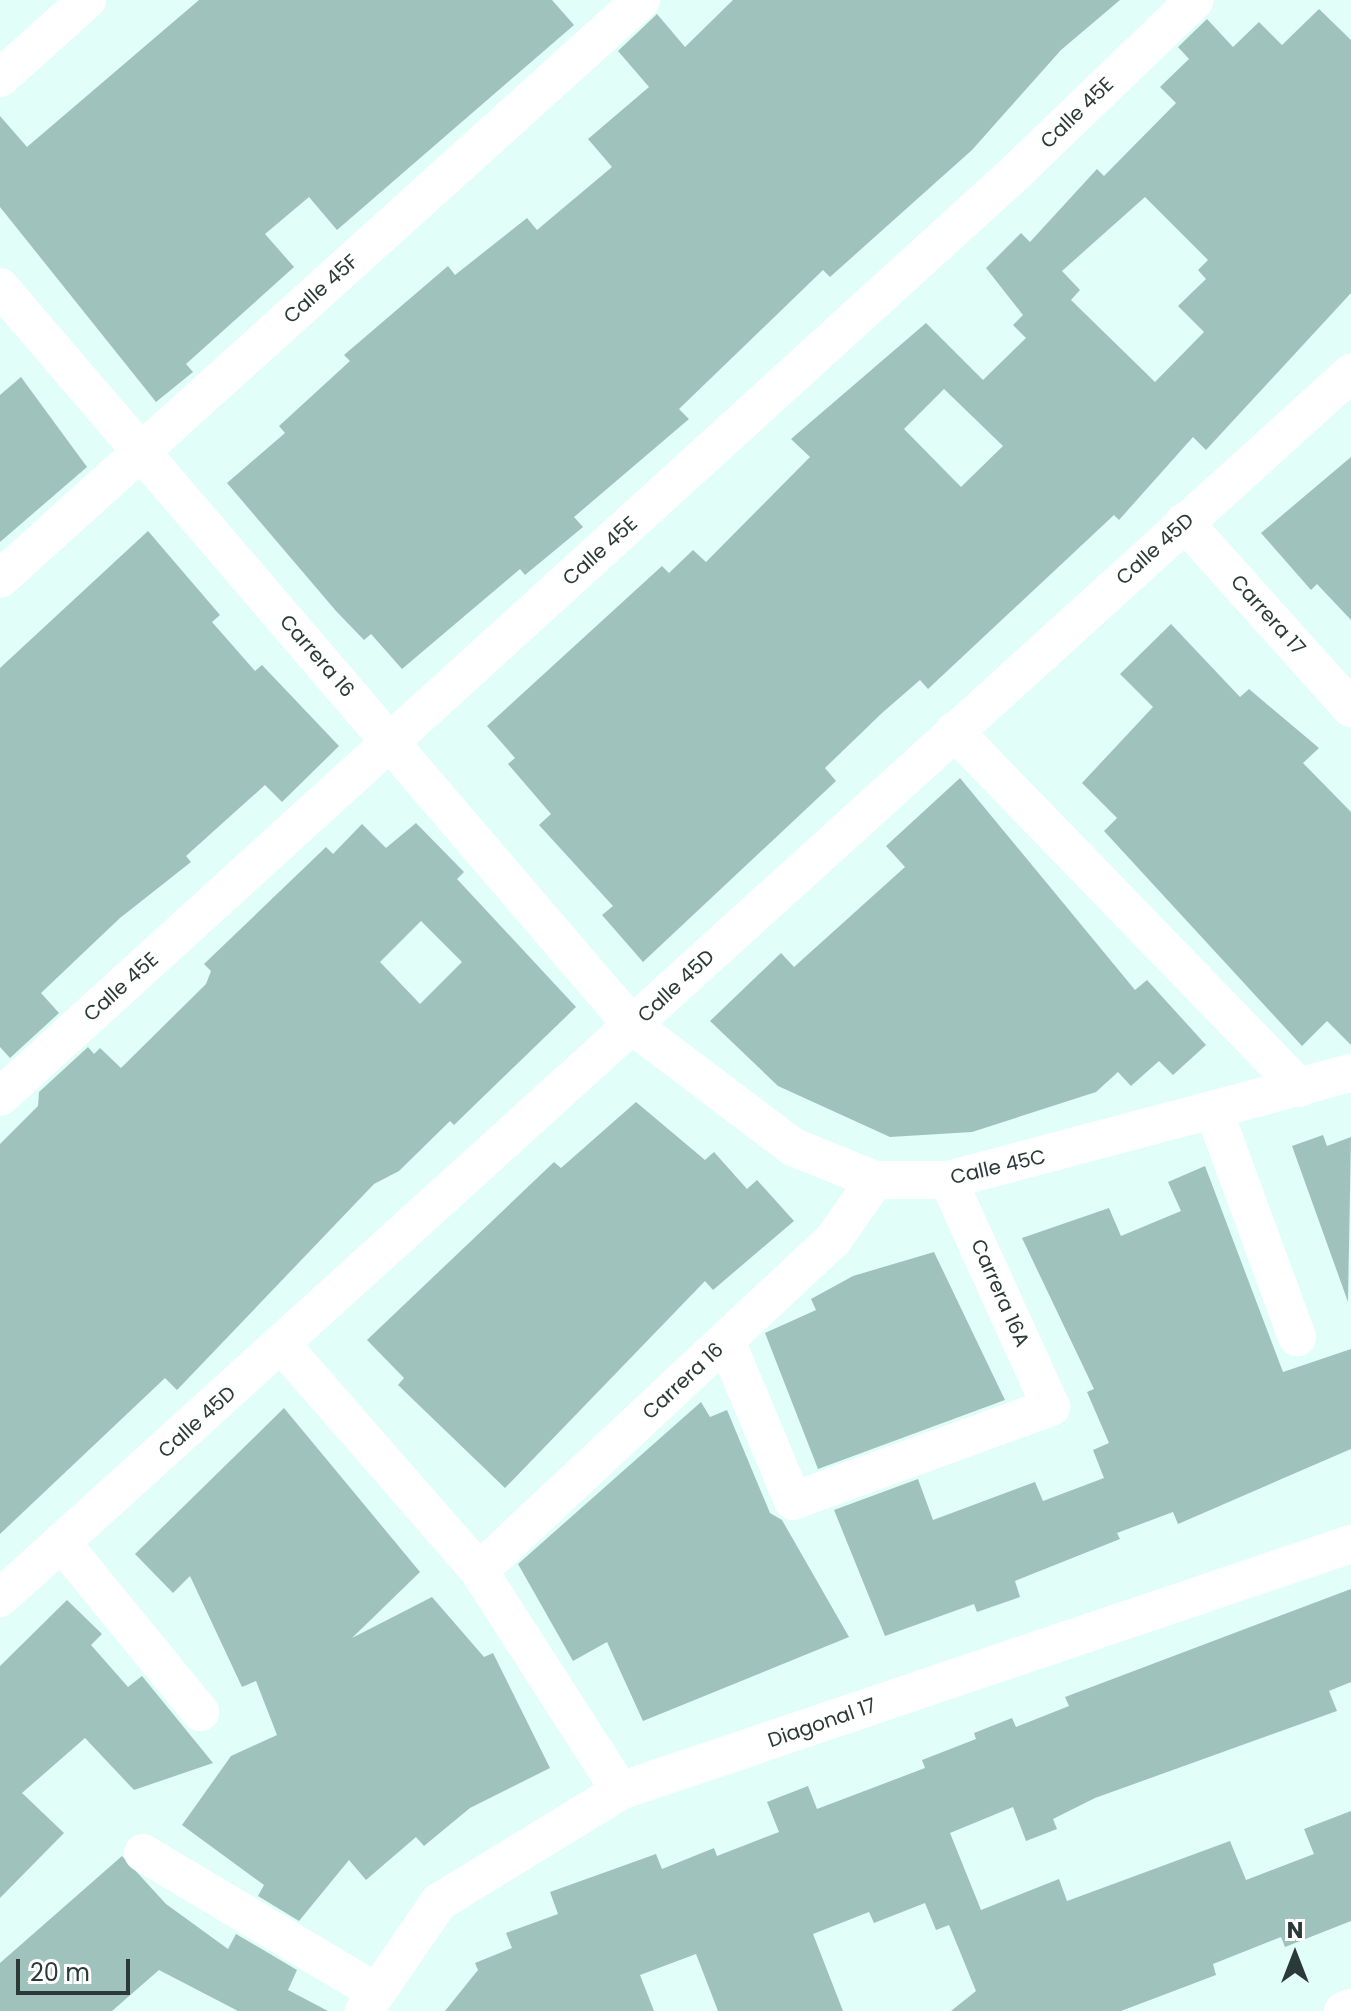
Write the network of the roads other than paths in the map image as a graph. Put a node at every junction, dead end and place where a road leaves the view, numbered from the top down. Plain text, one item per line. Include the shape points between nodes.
1 (87, 0) edge
2 (641, 0) edge
3 (1195, 0) edge
4 (0, 78) edge
5 (0, 287) edge
6 (1351, 373) edge
7 (141, 452) junction
8 (1184, 522) junction
9 (0, 579) edge
10 (1351, 708) edge
11 (954, 731) junction
12 (391, 742) junction
13 (633, 1026) junction
14 (1351, 1073) edge
15 (1300, 1088) junction
16 (0, 1097) edge
17 (1215, 1114) junction
18 (875, 1180) junction
19 (948, 1180) junction
20 (1297, 1337) dead end
21 (726, 1341) junction
22 (282, 1345) junction
23 (61, 1542) junction
24 (1351, 1544) edge
25 (479, 1571) junction
26 (0, 1598) edge
27 (200, 1712) dead end
28 (620, 1791) junction
29 (143, 1853) dead end
30 (370, 2002) edge
31 (1351, 2008) edge
32 (1343, 2011) edge

1 - 4 street
2 - 7 street, Calle 45F
3 - 12 street, Calle 45E via 1013,175
5 - 7 street, Carrera 16
6 - 8 street, Calle 45D
7 - 9 street, Calle 45F
7 - 12 street, Carrera 16
8 - 10 street, Carrera 17
8 - 11 street, Calle 45D
11 - 13 street, Calle 45D
11 - 15 street
12 - 13 street, Carrera 16
12 - 16 street, Calle 45E
13 - 18 street, Calle 45C via 793,1147
13 - 22 street, Calle 45D
14 - 15 street, Calle 45C
15 - 17 street, Calle 45C
17 - 19 street, Calle 45C
17 - 20 street
18 - 19 street, Calle 45C
18 - 21 street, Carrera 16 via 833,1240
19 - 21 street, Carrera 16A via 1051,1407 793,1501
21 - 25 street, Carrera 16
22 - 23 street, Calle 45D
22 - 25 street
23 - 26 street, Calle 45D
23 - 27 street
24 - 28 street, Diagonal 17
25 - 28 street
28 - 30 street, Diagonal 17 via 439,1902
29 - 30 street
31 - 32 street

